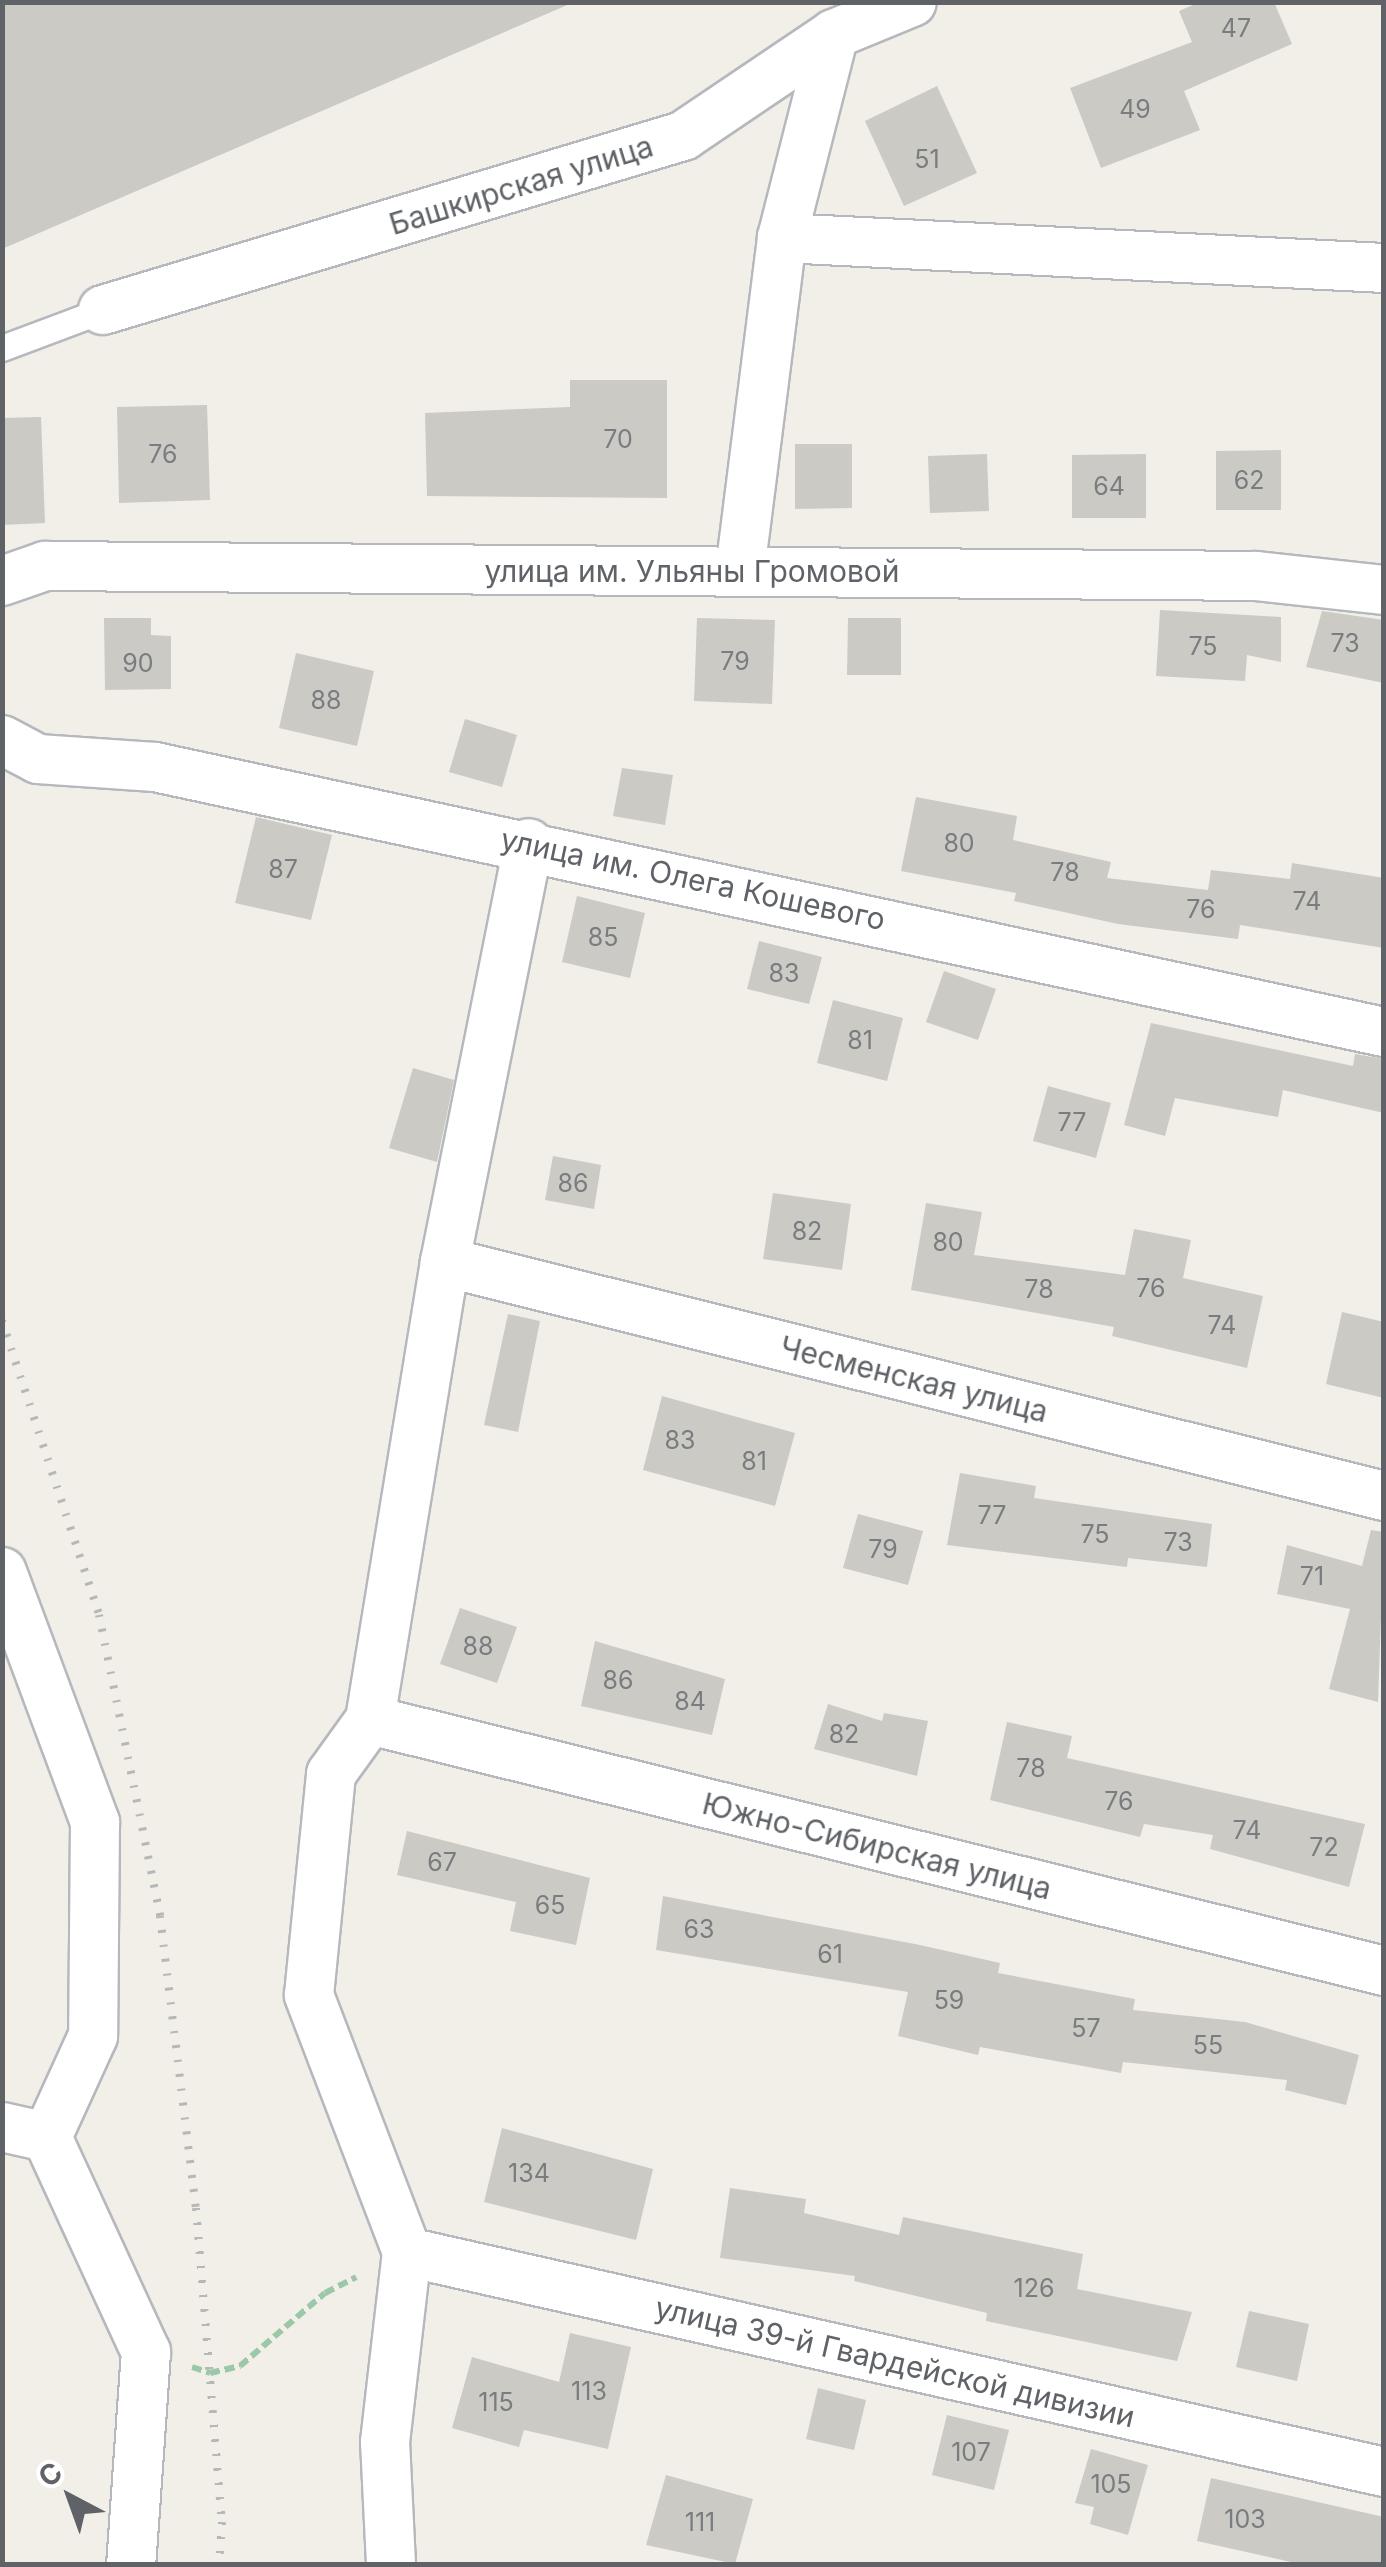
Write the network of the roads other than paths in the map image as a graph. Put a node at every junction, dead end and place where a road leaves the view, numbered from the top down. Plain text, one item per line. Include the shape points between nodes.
1 (912, 2) edge
2 (849, 18) edge
3 (782, 238) junction
4 (1384, 268) edge
5 (103, 310) joint
6 (2, 348) edge
7 (740, 571) junction
8 (2, 581) edge
9 (1384, 590) edge
10 (2, 740) edge
11 (529, 843) junction
12 (1384, 1032) edge
13 (445, 1262) junction
14 (1384, 1496) edge
15 (2, 1572) edge
16 (370, 1720) junction
17 (1384, 1971) edge
18 (25, 2132) edge
19 (407, 2252) junction
20 (1384, 2472) edge
21 (131, 2564) edge
22 (391, 2564) edge

1 - 2 street, Башкирская улица
2 - 3 street
2 - 5 street, Башкирская улица via 684,136
3 - 4 street
3 - 7 street
5 - 6 lane
7 - 8 street, улица им. Ульяны Громовой via 45,566
7 - 9 street, улица им. Ульяны Громовой via 1256,576
10 - 11 street, улица им. Олега Кошевого via 38,760 155,767
11 - 12 street, улица им. Олега Кошевого
11 - 13 street
13 - 14 street, Чесменская улица
13 - 16 street
15 - 18 street via 95,1822 93,2036
16 - 17 street, Южно-Сибирская улица
16 - 19 street via 331,1774 309,1995
18 - 21 street via 146,2352
19 - 20 street, улица 39-й Гвардейской дивизии
19 - 22 street via 386,2442

